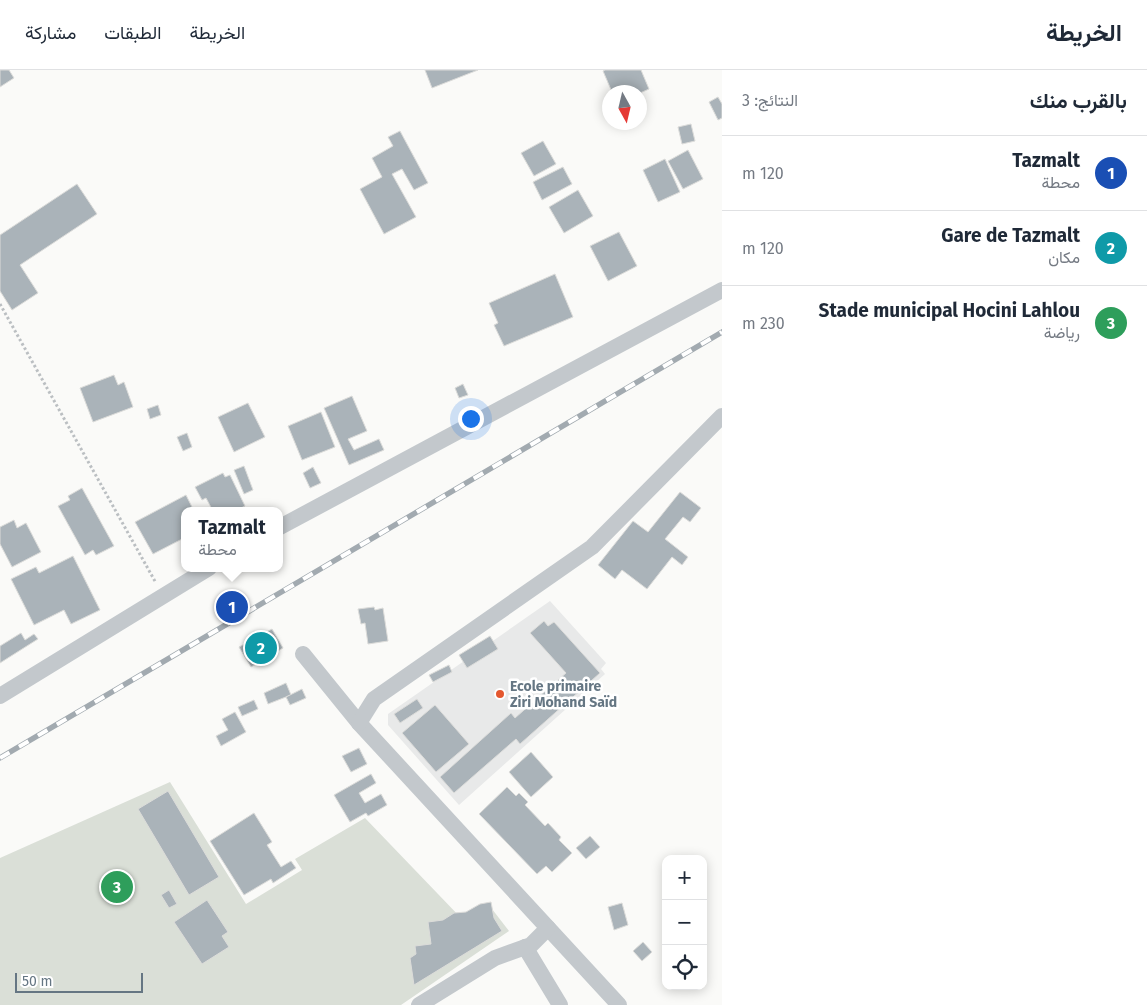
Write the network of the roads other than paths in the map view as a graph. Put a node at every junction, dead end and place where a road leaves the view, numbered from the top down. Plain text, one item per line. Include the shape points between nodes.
1 (722, 290) edge
2 (722, 416) edge
3 (283, 525) edge
4 (202, 572) edge
5 (303, 654) dead end
6 (0, 696) edge
7 (358, 723) junction
8 (548, 928) junction
9 (525, 947) junction
10 (419, 1005) edge
11 (560, 1005) edge
12 (619, 1005) edge

1 - 3 street
2 - 7 street via 592,547 374,699
4 - 6 street
5 - 7 street
7 - 8 street
8 - 9 street
8 - 12 street
9 - 10 street via 495,958
9 - 11 street

